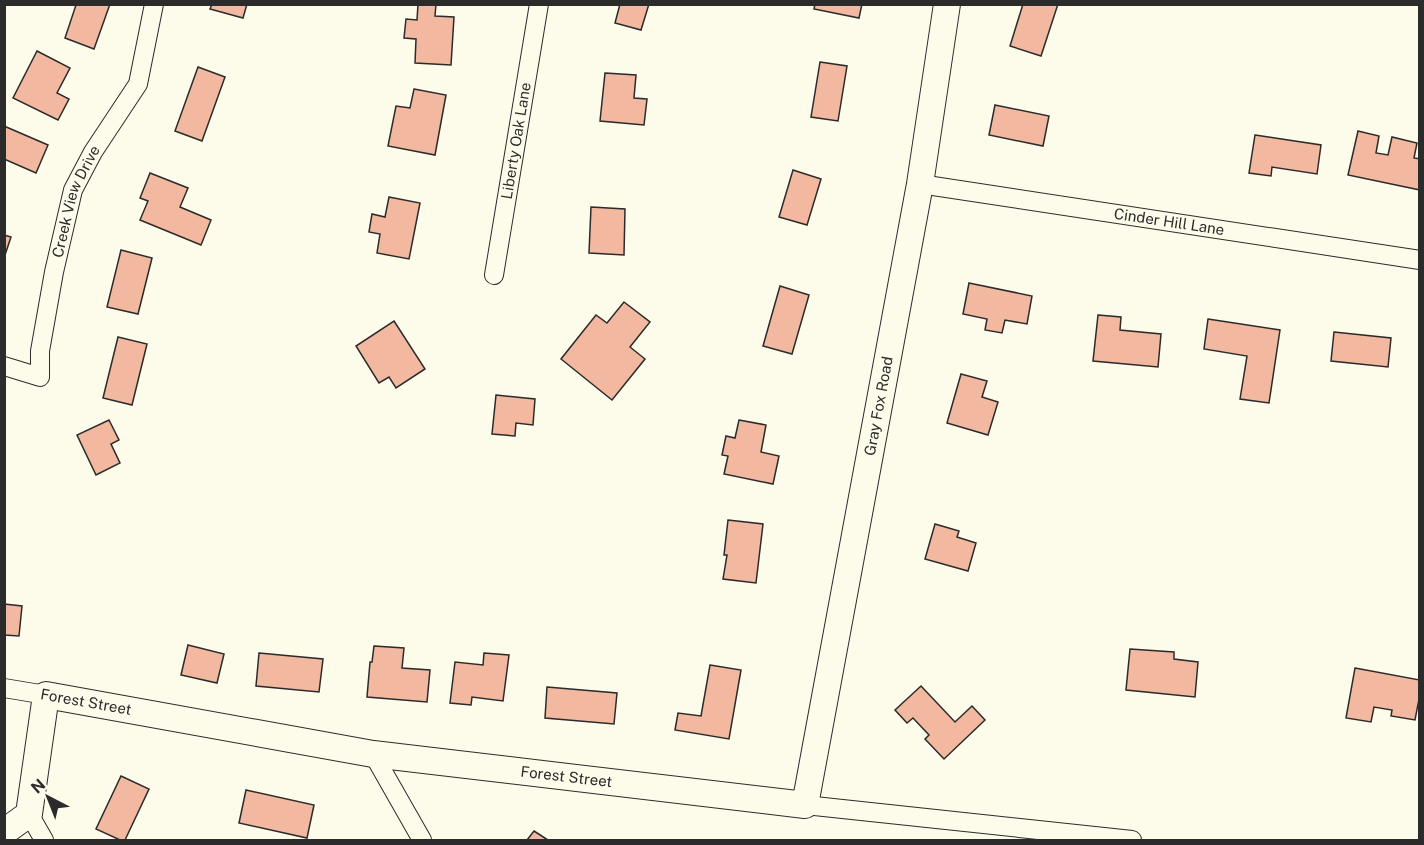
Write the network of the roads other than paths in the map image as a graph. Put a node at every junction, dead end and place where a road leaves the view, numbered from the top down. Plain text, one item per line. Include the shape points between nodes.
1 (154, 4) edge
2 (539, 4) edge
3 (947, 4) edge
4 (920, 184) junction
5 (1419, 260) edge
6 (494, 275) dead end
7 (4, 366) edge
8 (4, 688) edge
9 (46, 695) junction
10 (373, 754) junction
11 (805, 805) junction
12 (29, 814) junction
13 (4, 832) edge
14 (44, 840) edge
15 (422, 840) edge
16 (1132, 840) edge

1 - 7 street, Creek View Drive via 138,84 73,190 40,351 40,377
2 - 6 street, Liberty Oak Lane
3 - 4 street, Gray Fox Road
4 - 5 street, Cinder Hill Lane
4 - 11 street, Gray Fox Road
8 - 9 street, Forest Street
9 - 10 street, Forest Street
9 - 12 street
10 - 11 street, Forest Street
10 - 15 street
11 - 16 street, Forest Street
12 - 13 street
12 - 14 street

